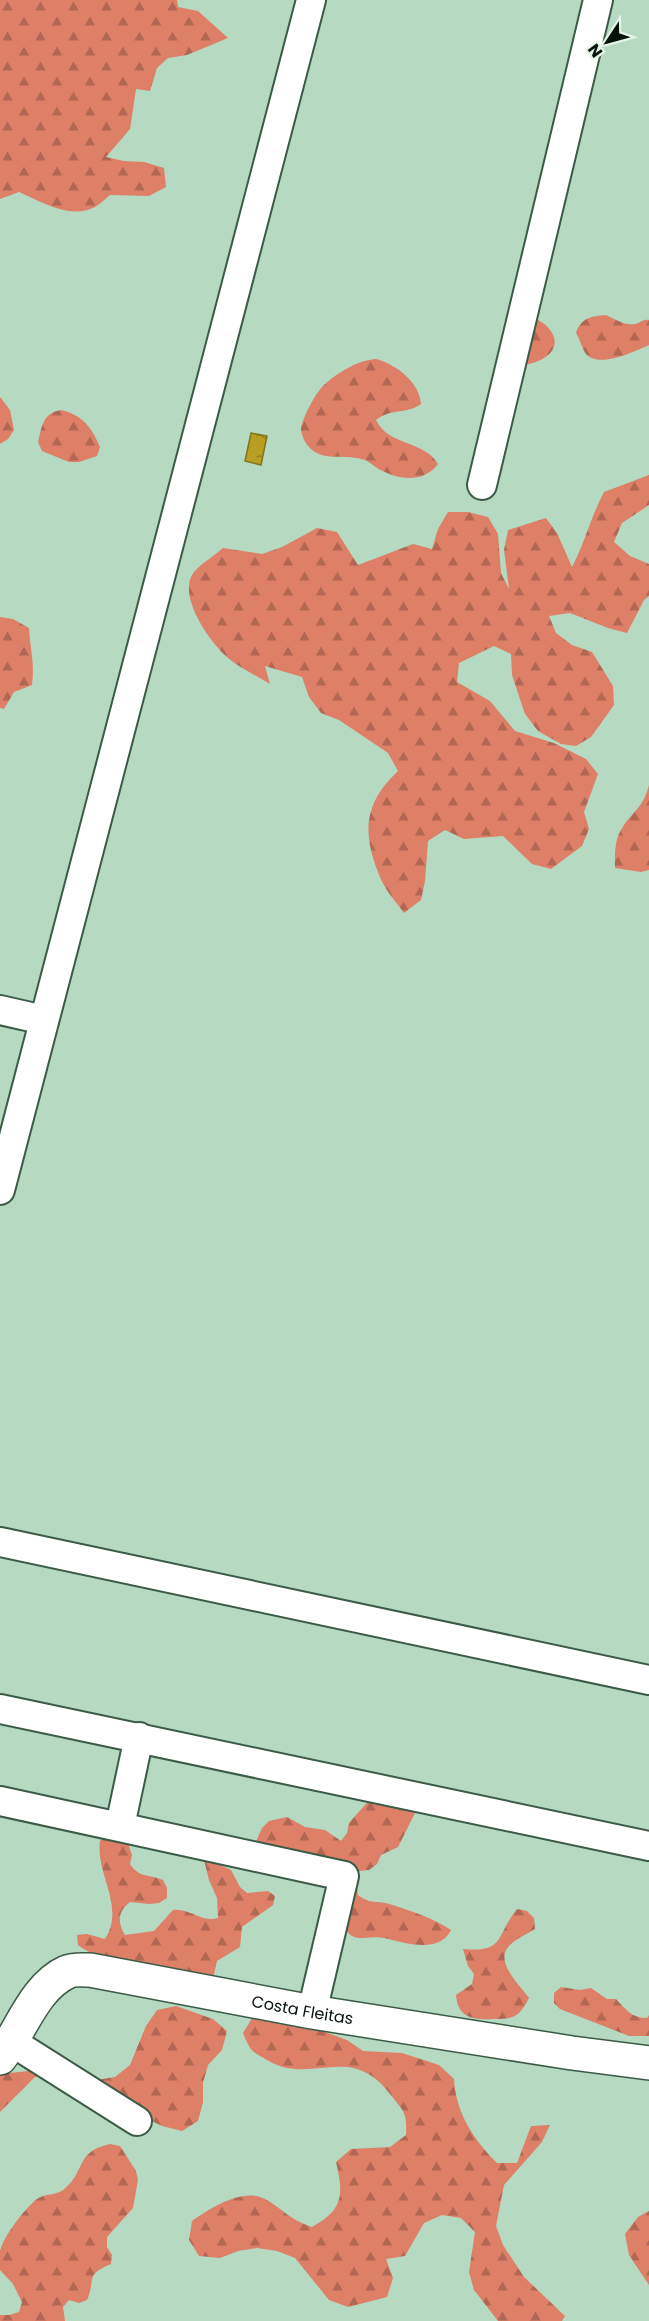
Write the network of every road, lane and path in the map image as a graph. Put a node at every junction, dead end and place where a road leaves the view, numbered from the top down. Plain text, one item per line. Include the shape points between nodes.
1 (311, 0) edge
2 (598, 0) edge
3 (482, 485) dead end
4 (0, 1010) edge
5 (45, 1020) junction
6 (0, 1190) edge
7 (0, 1542) edge
8 (649, 1680) edge
9 (0, 1709) edge
10 (139, 1737) junction
11 (0, 1801) edge
12 (120, 1826) junction
13 (649, 1846) edge
14 (312, 2012) junction
15 (6, 2050) edge
16 (649, 2062) edge
17 (137, 2121) dead end

1 - 5 street
2 - 3 street
4 - 5 street
5 - 6 street
7 - 8 street
9 - 10 street
10 - 12 street
10 - 13 street
11 - 12 street
12 - 14 street via 344,1876
14 - 15 main road, Costa Fleitas via 124,1975 68,1971 38,1997
14 - 16 main road, Costa Fleitas
15 - 17 street

